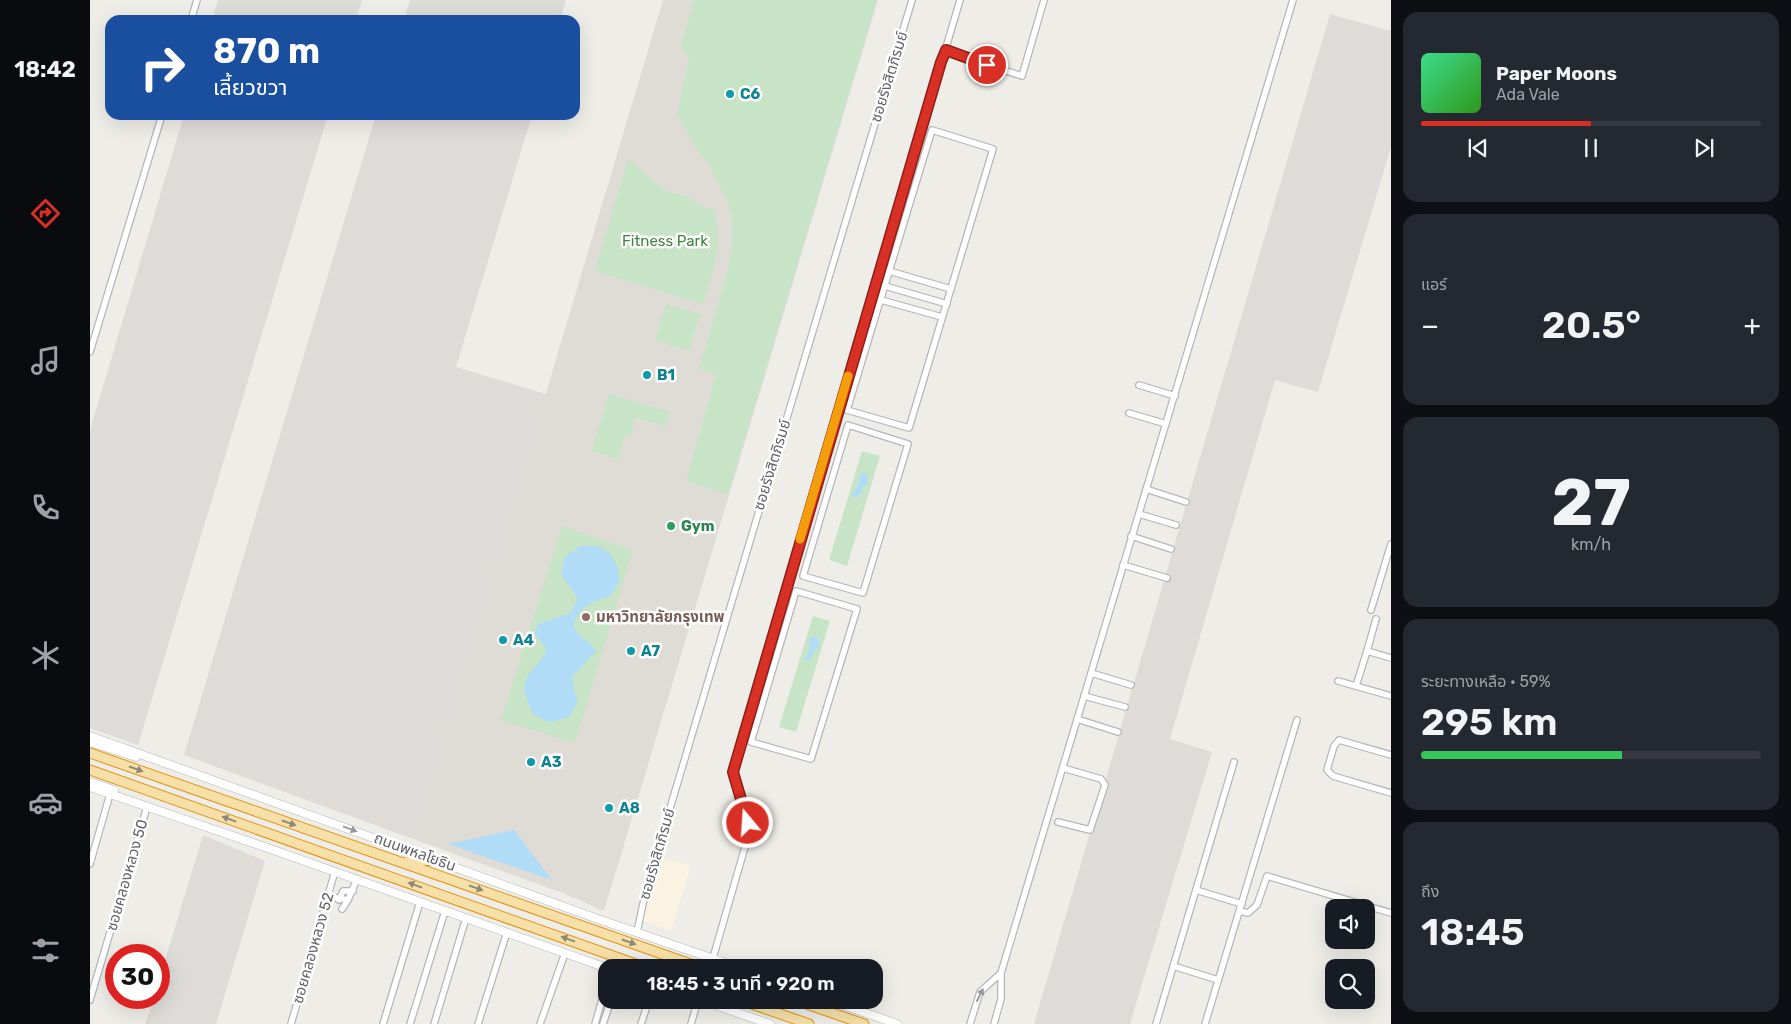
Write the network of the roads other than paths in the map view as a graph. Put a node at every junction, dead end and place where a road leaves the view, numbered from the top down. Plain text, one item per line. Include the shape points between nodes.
1 (197, 0) edge
2 (912, 0) edge
3 (960, 0) edge
4 (1044, 0) edge
5 (1293, 0) edge
6 (192, 15) edge
7 (946, 50) junction
8 (160, 120) edge
9 (889, 271) junction
10 (885, 286) junction
11 (951, 289) junction
12 (881, 300) junction
13 (947, 304) junction
14 (866, 314) junction
15 (875, 317) junction
16 (942, 317) junction
17 (90, 352) edge
18 (1138, 385) dead end
19 (1175, 396) junction
20 (1129, 413) dead end
21 (1166, 424) junction
22 (1146, 489) junction
23 (812, 498) junction
24 (824, 502) junction
25 (1186, 502) dead end
26 (1138, 514) junction
27 (1176, 526) dead end
28 (1131, 536) junction
29 (1391, 544) edge
30 (1171, 549) dead end
31 (1123, 565) junction
32 (1167, 578) dead end
33 (1371, 610) dead end
34 (1376, 619) dead end
35 (1367, 651) junction
36 (1391, 658) edge
37 (764, 663) junction
38 (773, 666) junction
39 (1091, 673) junction
40 (1338, 681) dead end
41 (1131, 685) dead end
42 (1356, 686) junction
43 (1084, 696) junction
44 (1391, 696) edge
45 (1125, 707) dead end
46 (1077, 719) junction
47 (1297, 720) dead end
48 (1118, 732) dead end
49 (90, 736) edge
50 (90, 742) edge
51 (90, 753) edge
52 (1391, 755) edge
53 (1234, 762) dead end
54 (1063, 768) junction
55 (90, 770) edge
56 (90, 782) edge
57 (90, 787) edge
58 (251, 793) junction
59 (1391, 793) edge
60 (110, 794) junction
61 (147, 807) junction
62 (1058, 822) dead end
63 (232, 835) junction
64 (435, 860) junction
65 (402, 862) junction
66 (90, 864) edge
67 (335, 872) junction
68 (357, 879) junction
69 (1196, 890) junction
70 (353, 892) junction
71 (332, 897) dead end
72 (339, 900) junction
73 (348, 900) junction
74 (420, 902) junction
75 (1242, 904) junction
76 (342, 909) dead end
77 (445, 910) junction
78 (1240, 911) junction
79 (1391, 913) edge
80 (466, 918) junction
81 (507, 932) junction
82 (637, 932) junction
83 (565, 953) junction
84 (713, 958) joint
85 (622, 959) edge
86 (677, 959) edge
87 (598, 965) edge
88 (1173, 966) junction
89 (1001, 972) junction
90 (1218, 980) junction
91 (90, 1000) edge
92 (599, 1009) edge
93 (608, 1009) edge
94 (646, 1009) edge
95 (697, 1009) edge
96 (726, 1009) edge
97 (766, 1009) edge
98 (821, 1009) edge
99 (854, 1009) edge
100 (291, 1024) edge
101 (383, 1024) edge
102 (410, 1024) edge
103 (434, 1024) edge
104 (478, 1024) edge
105 (540, 1024) edge
106 (595, 1024) edge
107 (603, 1024) edge
108 (641, 1024) edge
109 (691, 1024) edge
110 (770, 1024) edge
111 (809, 1024) edge
112 (864, 1024) edge
113 (896, 1024) edge
114 (970, 1024) edge
115 (994, 1024) edge
116 (1156, 1024) edge
117 (1205, 1024) edge

1 - 6 street
2 - 82 street, ซอยรังสิตภิรมย์ via 656,856
3 - 7 street
4 - 7 street via 1022,76
5 - 19 street
7 - 14 street
8 - 17 street
9 - 10 street
9 - 11 street
9 - 11 street via 932,130 993,149
10 - 12 street
10 - 13 street
11 - 13 street
12 - 15 street
12 - 16 street
13 - 16 street
14 - 15 street
14 - 23 street
15 - 16 street via 847,410 909,428
18 - 19 street
19 - 21 street
20 - 21 street
21 - 22 street
22 - 25 street
22 - 26 street
23 - 24 street
23 - 37 street
24 - 24 street via 848,425 908,444 863,593 803,576
26 - 27 street
26 - 28 street
28 - 30 street
28 - 31 street
29 - 33 street
31 - 32 street
31 - 39 street
34 - 35 street
35 - 36 street
35 - 42 street
37 - 38 street
37 - 84 street via 733,772 749,833
38 - 38 street via 751,742 811,759 857,609 796,591
39 - 41 street
39 - 43 street
40 - 42 street
42 - 44 street
43 - 45 street
43 - 46 street
46 - 48 street
46 - 54 street
47 - 75 street
49 - 58 main road, ถนนพหลโยธิน
50 - 58 main road
51 -> 65 highway, ถนนพหลโยธิน
52 - 59 street via 1340,740 1334,746 1327,770 1333,776
53 - 69 street
54 - 62 street via 1101,779 1105,785 1090,830
54 - 89 street
85 -> 55 highway, ถนนพหลโยธิน
56 - 63 main road
57 - 60 main road
58 -> 64 main road, ถนนพหลโยธิน
60 - 61 main road
60 - 66 street
61 - 63 main road
61 - 91 street, ซอยคลองหลวง 50
63 - 67 main road
64 - 65 highway
64 - 82 main road, ถนนพหลโยธิน
65 -> 86 highway, ถนนพหลโยธิน
67 - 68 main road
67 - 100 street, ซอยคลองหลวง 52
68 - 70 street
68 - 74 main road
69 - 75 street
69 - 88 street
70 - 72 street via 345,889
70 - 73 street
71 - 72 street
72 - 73 street
73 - 76 street
74 - 77 main road
74 - 101 street
75 - 78 street
77 - 80 main road
77 - 102 street
78 - 79 street via 1248,913 1255,909 1267,876
78 - 90 street
80 - 81 main road
80 - 103 street
81 - 83 main road
81 - 104 street
82 - 84 main road, ถนนพหลโยธิน
83 - 87 main road
83 - 105 street
88 - 90 street
88 - 116 street
114 -> 89 street via 980,992
89 - 115 street via 1001,1000
90 - 117 street
92 - 106 street
93 - 107 street
94 - 108 street
95 - 109 street
96 - 110 main road
97 - 111 highway
98 - 112 highway
99 - 113 main road

